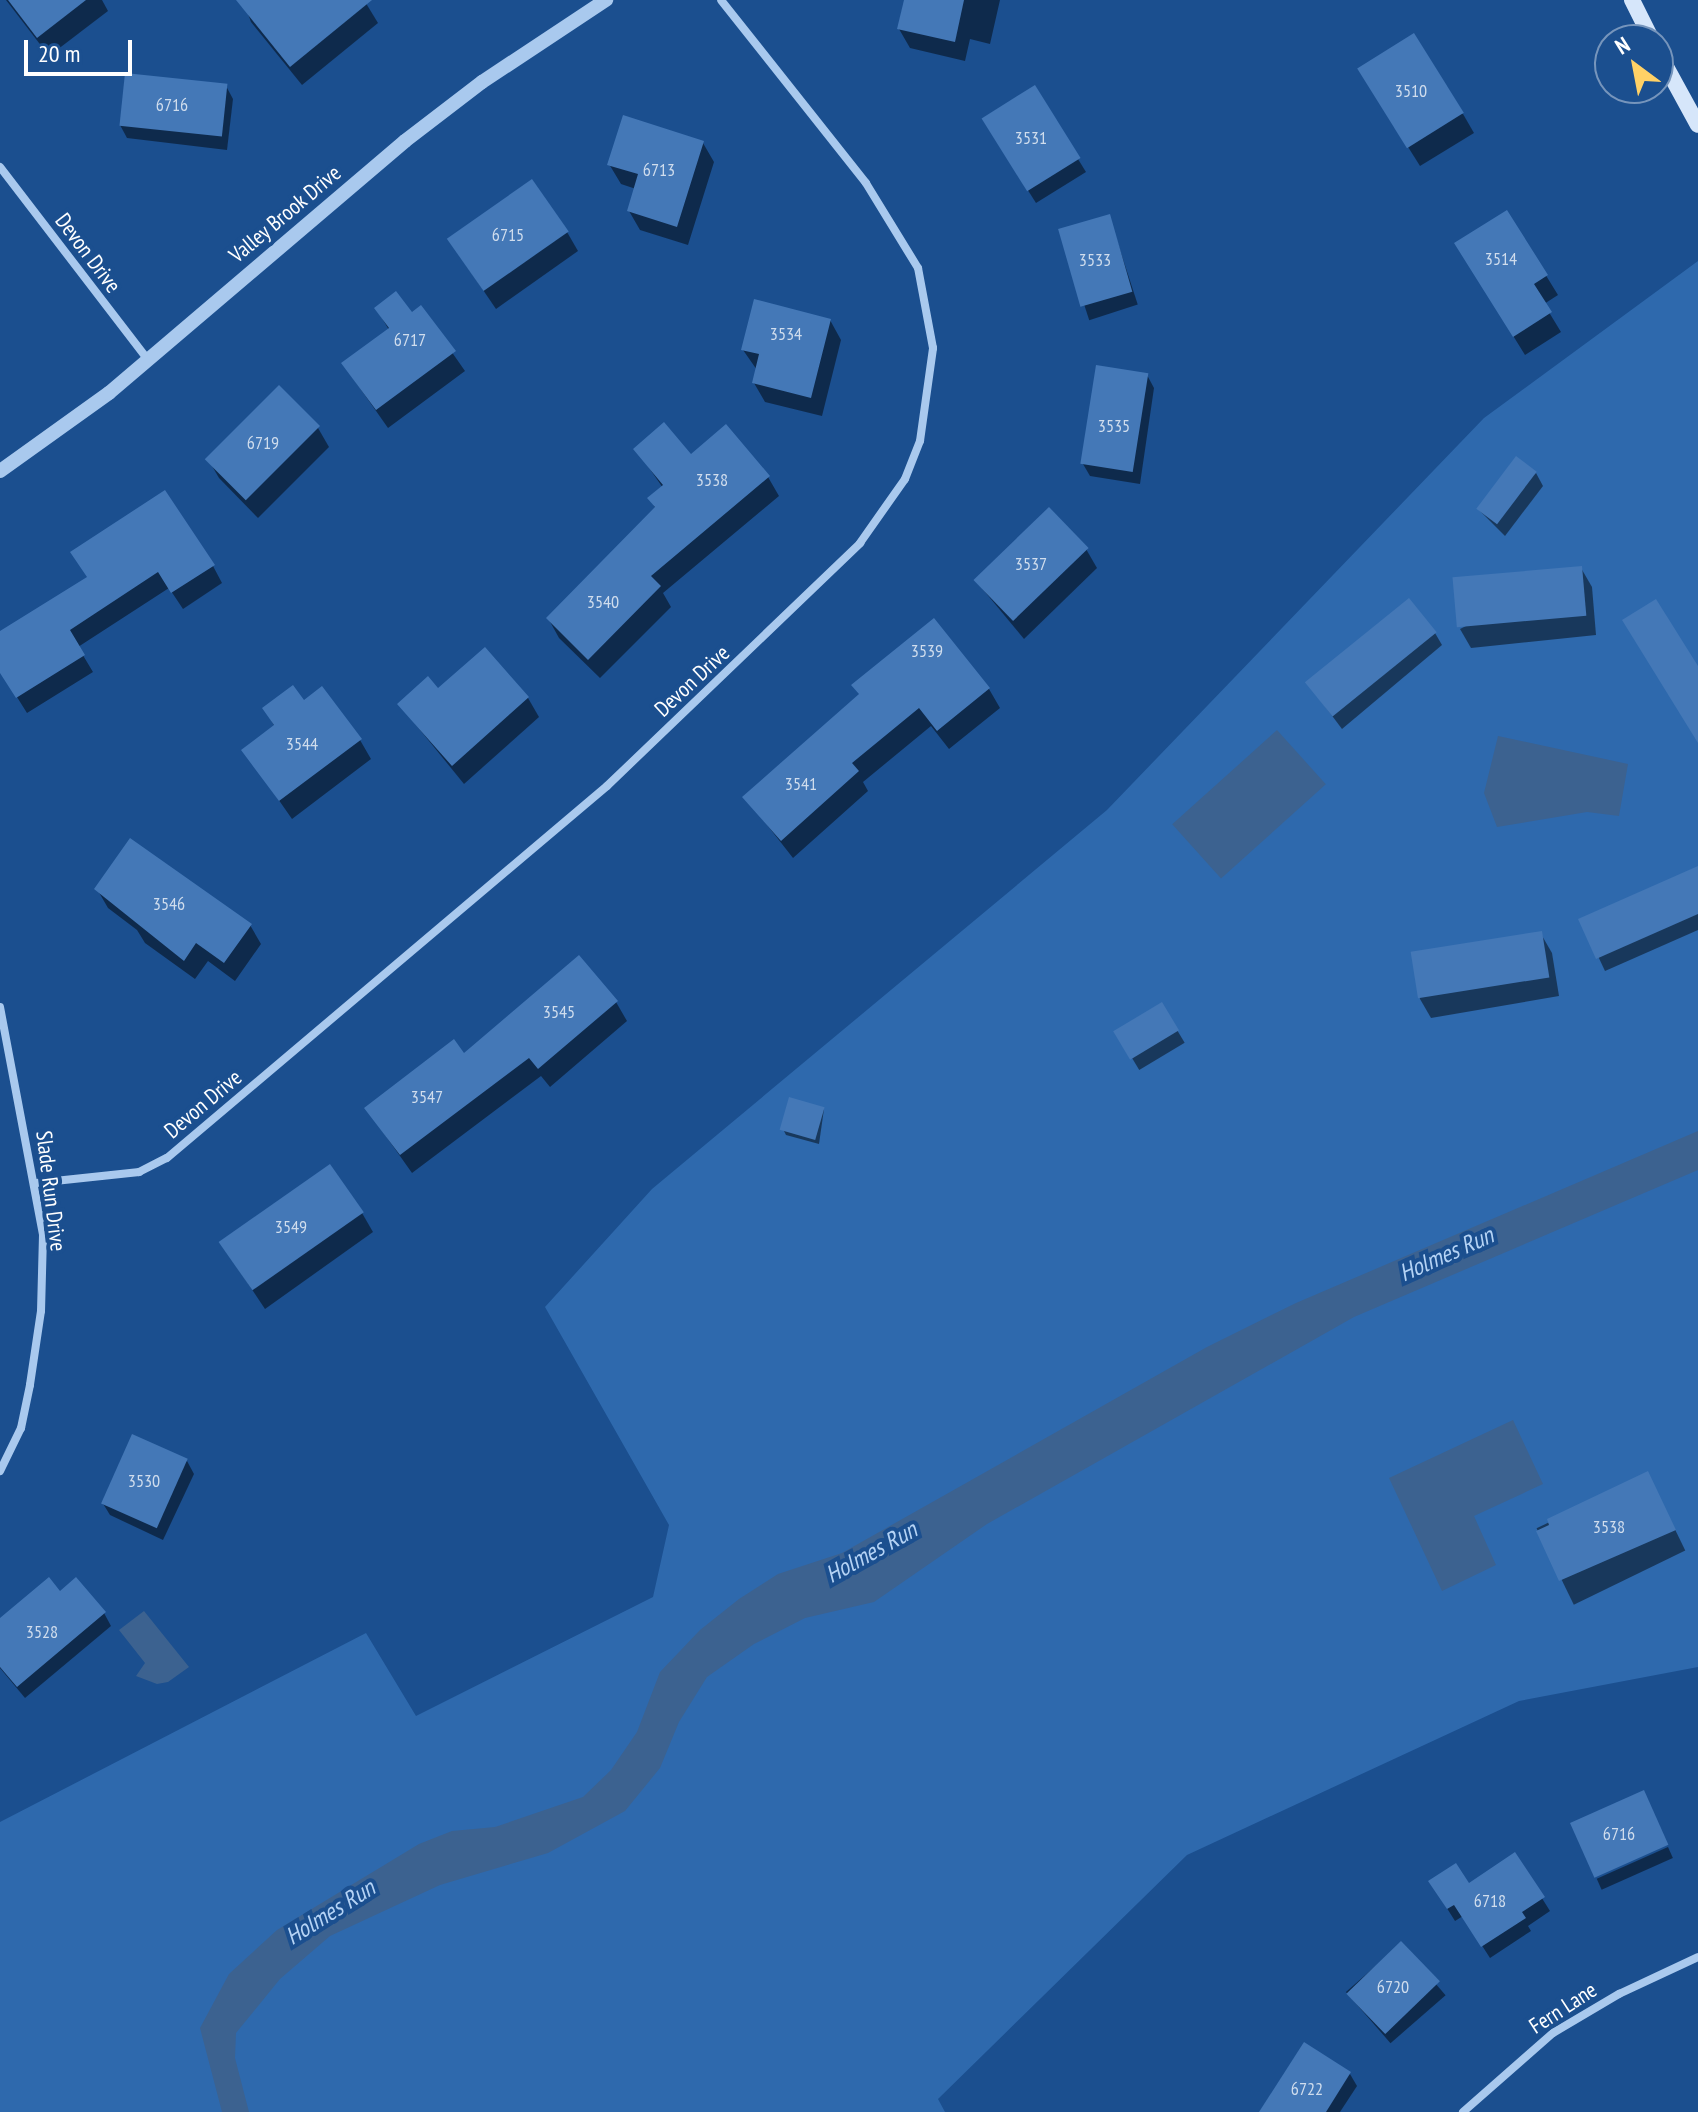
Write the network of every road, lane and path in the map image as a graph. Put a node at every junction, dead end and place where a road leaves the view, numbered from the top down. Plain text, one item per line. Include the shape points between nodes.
1 (606, 0) edge
2 (721, 0) edge
3 (1632, 0) edge
4 (1644, 24) edge
5 (1674, 81) edge
6 (1698, 125) edge
7 (0, 167) edge
8 (148, 360) junction
9 (0, 471) edge
10 (0, 1007) edge
11 (36, 1183) junction
12 (0, 1471) edge
13 (1698, 1957) edge
14 (1463, 2112) edge

1 - 8 street, Valley Brook Drive via 482,82 405,141
2 - 11 street, Devon Drive via 866,183 918,268 933,348 920,441 905,479 860,543 607,786 167,1158 139,1172
3 - 4 main road
5 - 6 main road
7 - 8 street, Devon Drive
8 - 9 street, Valley Brook Drive
10 - 11 street, Slade Run Drive
11 - 12 street, Slade Run Drive via 43,1235 41,1311 21,1428
13 - 14 street, Fern Lane via 1553,2033

